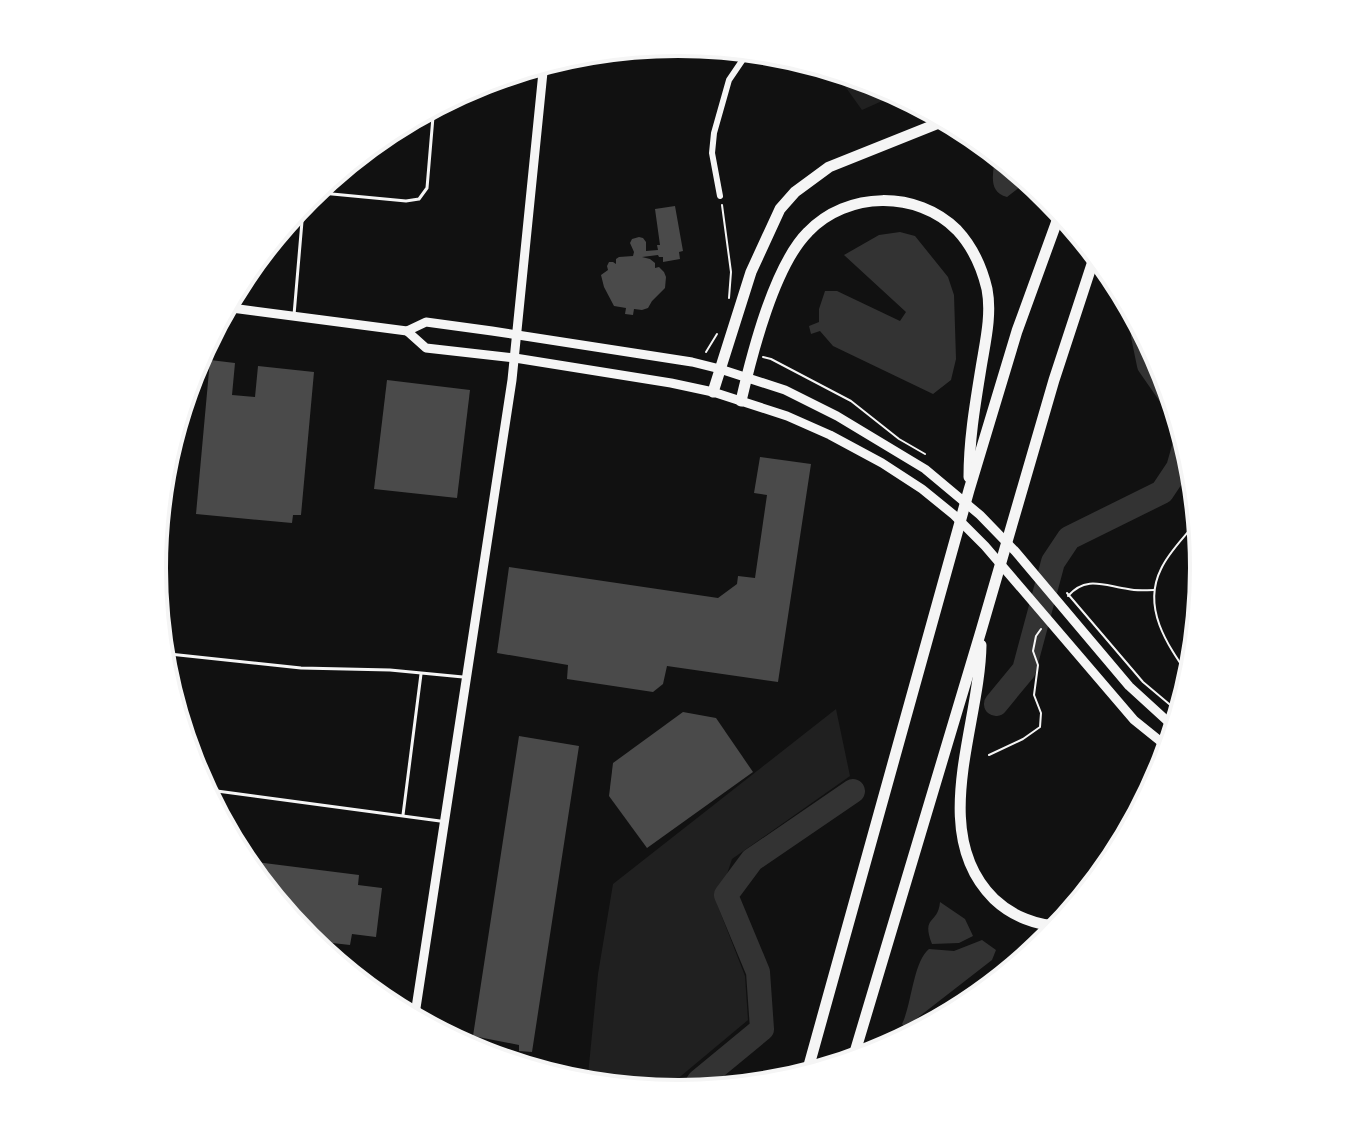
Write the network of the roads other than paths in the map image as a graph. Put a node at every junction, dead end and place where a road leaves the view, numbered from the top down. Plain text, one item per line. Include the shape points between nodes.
1 (743, 60) edge
2 (543, 74) edge
3 (433, 119) edge
4 (934, 125) edge
5 (329, 194) edge
6 (720, 196) road end
7 (302, 221) edge
8 (1056, 223) edge
9 (1091, 266) edge
10 (237, 308) edge
11 (294, 315) junction
12 (407, 331) junction
13 (518, 335) junction
14 (515, 358) junction
15 (720, 369) junction
16 (747, 377) junction
17 (713, 392) junction
18 (741, 401) junction
19 (969, 490) junction
20 (981, 631) junction
21 (174, 654) edge
22 (421, 674) junction
23 (467, 678) junction
24 (1167, 721) edge
25 (1160, 741) edge
26 (218, 791) edge
27 (403, 815) junction
28 (445, 822) junction
29 (1046, 924) edge
30 (416, 1007) edge
31 (856, 1048) edge
32 (810, 1063) edge

1 - 6 street via 729,80 714,133
2 - 13 main road
3 - 5 lane via 427,188 419,199
4 - 15 highway via 829,167 780,209 751,272
7 - 11 lane
8 - 19 highway
9 - 20 highway
10 - 11 main road
11 - 12 main road
12 - 13 main road via 426,322
12 - 14 main road via 426,348
13 - 14 main road
13 - 15 main road
14 - 17 main road
14 - 23 main road
15 - 16 main road
15 - 17 highway
16 - 18 highway
16 - 19 highway via 783,270 795,248 824,218 878,200 901,201 945,219 977,260 989,302 969,444
16 - 24 main road via 785,390 910,458 980,515 1129,686
17 - 18 main road
18 - 25 main road via 830,435 906,478 954,515 1134,720
19 - 32 highway
20 - 29 highway via 981,672 960,804 964,845 981,884 1008,911
20 - 31 highway
21 - 22 lane
22 - 23 lane
22 - 27 lane
23 - 28 main road
26 - 27 lane
27 - 28 lane
28 - 30 main road

